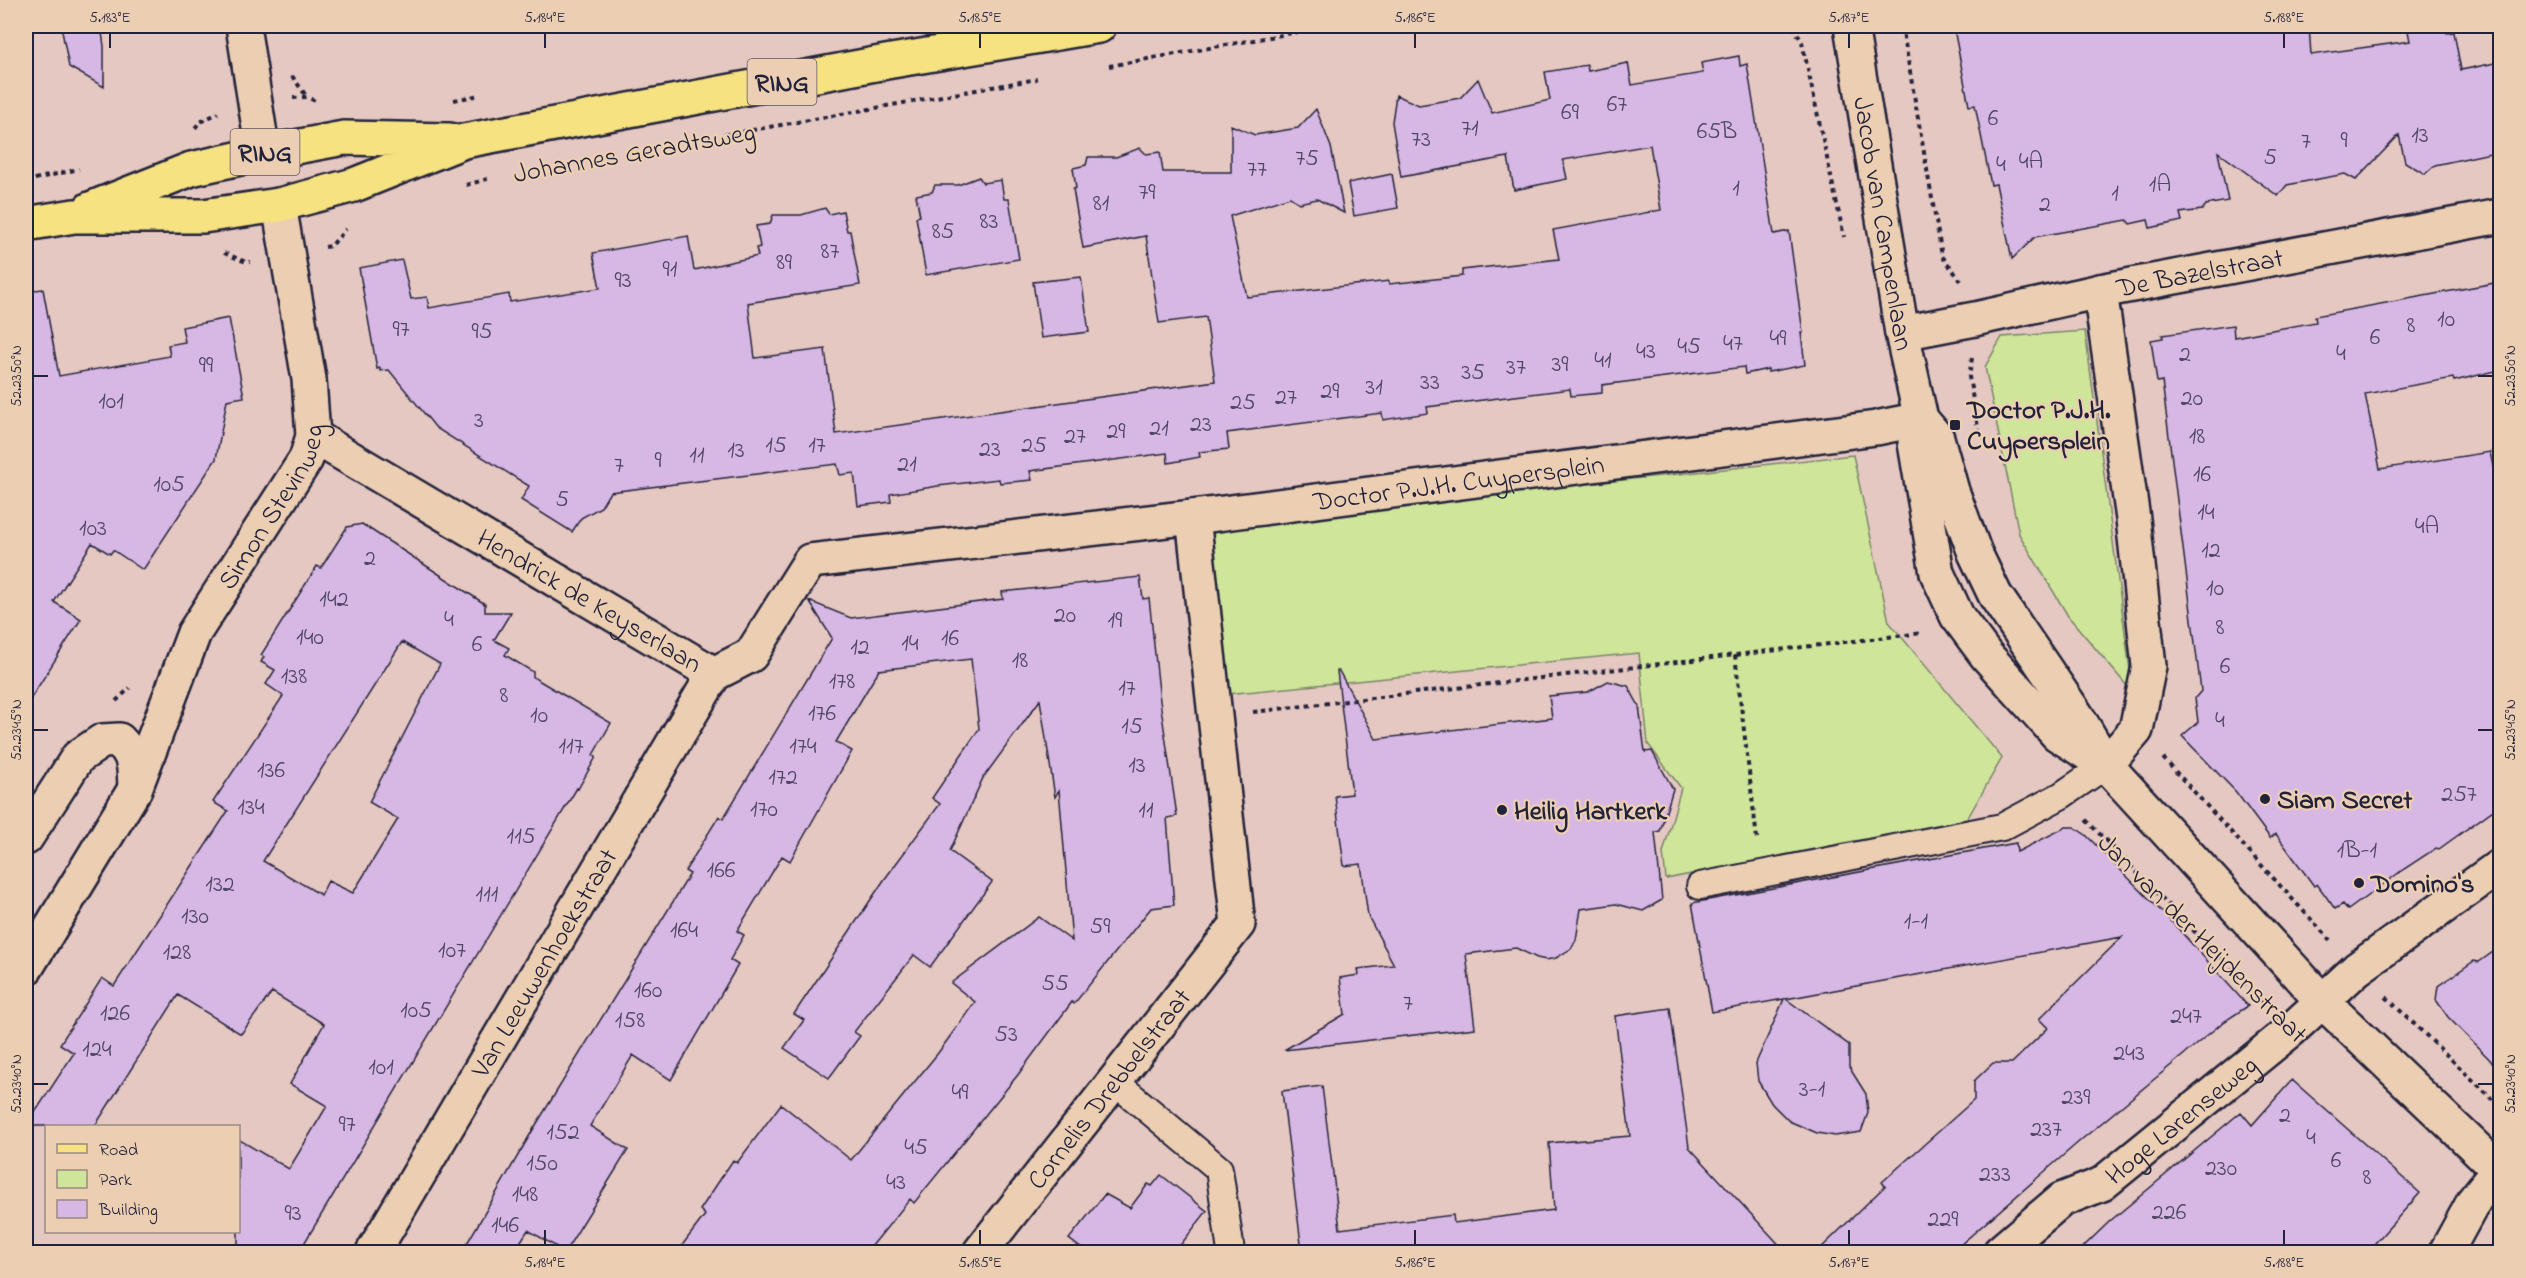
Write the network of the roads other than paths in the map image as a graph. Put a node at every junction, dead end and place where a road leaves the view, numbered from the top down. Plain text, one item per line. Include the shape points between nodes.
1 (243, 26) edge
2 (1099, 26) edge
3 (1851, 26) edge
4 (464, 141) junction
5 (264, 153) junction
6 (279, 205) junction
7 (74, 216) junction
8 (2500, 216) edge
9 (26, 224) edge
10 (2100, 291) junction
11 (1902, 333) junction
12 (1921, 419) junction
13 (313, 436) junction
14 (1193, 517) junction
15 (714, 674) junction
16 (2106, 765) junction
17 (135, 789) junction
18 (26, 838) edge
19 (2500, 866) edge
20 (1700, 886) dead end
21 (26, 968) edge
22 (2323, 1002) junction
23 (1115, 1082) junction
24 (2500, 1170) edge
25 (373, 1252) edge
26 (980, 1252) edge
27 (1231, 1252) edge
28 (2000, 1252) edge
29 (2446, 1252) edge

1 - 5 street
2 - 4 main road, Johannes Geradtsweg / RING
3 - 11 street, Jacob van Campenlaan
4 - 5 main road, Johannes Geradtsweg / RING via 344,138
4 - 6 main road, Johannes Geradtsweg / RING via 354,185
5 - 7 main road, Johannes Geradtsweg / RING via 191,169
6 - 7 main road, Johannes Geradtsweg / RING via 203,216
6 - 13 street, Simon Stevinweg via 309,379
7 - 9 main road, Johannes Geradtsweg / RING
8 - 10 street, De Bazelstraat
10 - 11 street, De Bazelstraat
10 - 16 street via 2133,519 2149,666 2136,730
11 - 12 street, Jacob van Campenlaan
12 - 14 street, Doctor P.J.H. Cuypersplein via 1864,430
12 - 16 street, Jan van der Heijdenstraat via 1937,438 1975,554 1995,595
12 - 16 street, Jan van der Heijdenstraat via 1915,443 1937,573 1957,616 1986,655 2057,734
13 - 15 street, Hendrick de Keyserlaan
13 - 17 street, Simon Stevinweg via 306,459 194,633
14 - 15 street, Hendrick de Keyserlaan via 810,561 751,655
14 - 23 street, Cornelis Drebbelstraat via 1238,924
15 - 25 street, Van Leeuwenhoekstraat
16 - 20 lane via 2002,828
16 - 22 street, Jan van der Heijdenstraat
17 - 18 street via 130,751 119,740 102,741 78,757
17 - 21 street, Simon Stevinweg
19 - 22 street, Hoge Larenseweg via 2357,969
22 - 24 street, Jan van der Heijdenstraat
22 - 28 street, Hoge Larenseweg via 2102,1184 2061,1200
23 - 26 street, Cornelis Drebbelstraat
23 - 27 lane via 1220,1170
24 - 29 street via 2475,1199

